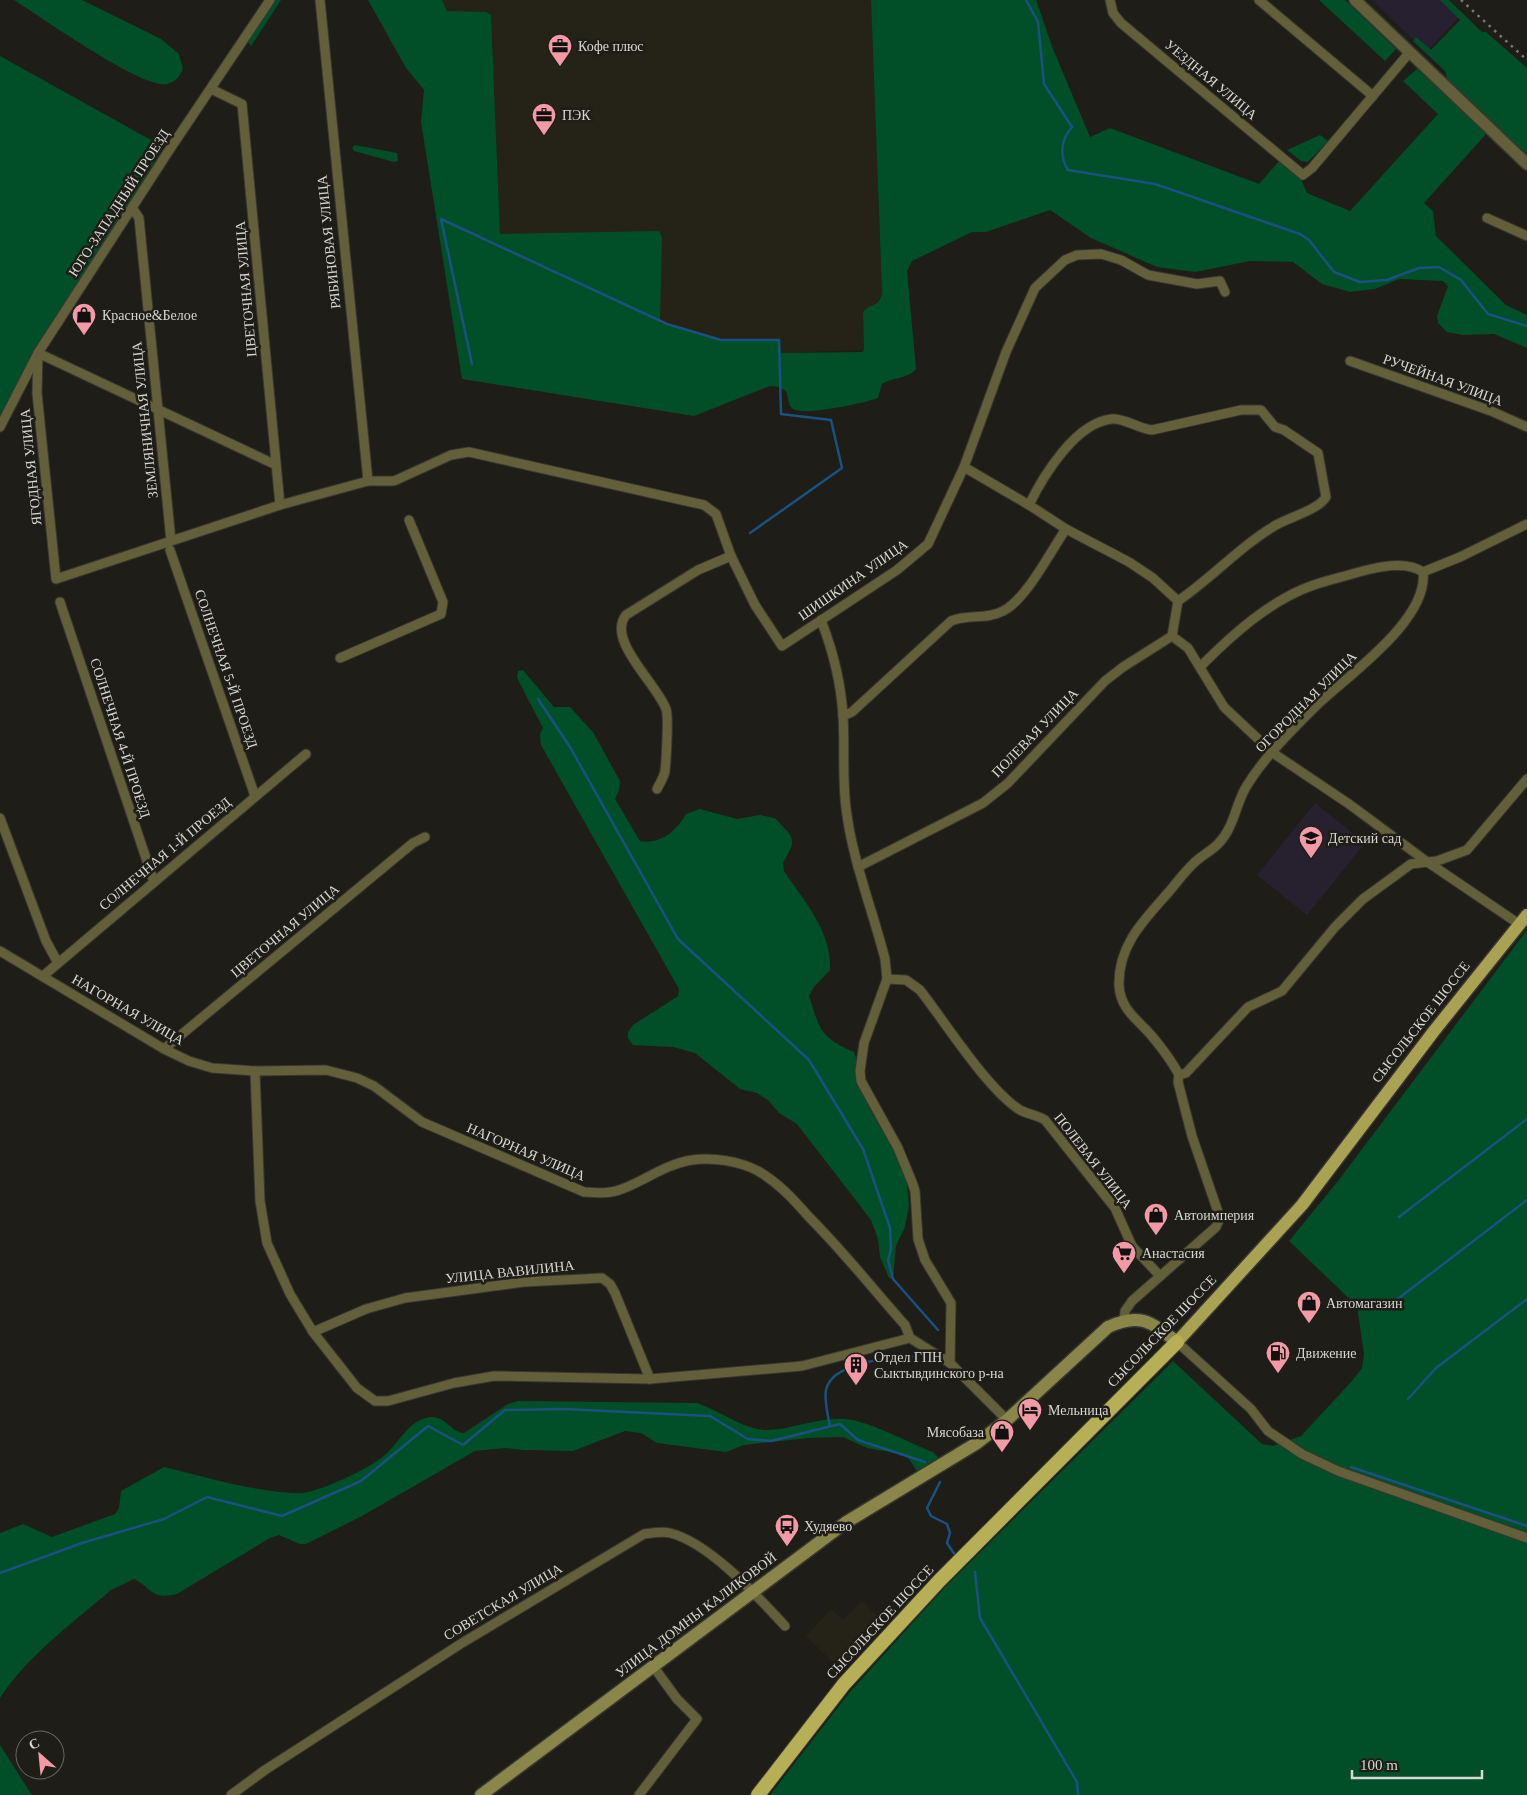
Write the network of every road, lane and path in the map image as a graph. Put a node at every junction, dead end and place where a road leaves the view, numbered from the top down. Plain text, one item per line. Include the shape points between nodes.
1 (270, 0) edge
2 (320, 0) edge
3 (1110, 0) edge
4 (1260, 0) edge
5 (1355, 0) edge
6 (1409, 53) junction
7 (211, 88) junction
8 (1373, 96) junction
9 (1527, 164) edge
10 (133, 209) junction
11 (1487, 218) dead end
12 (1527, 236) edge
13 (1225, 292) dead end
14 (38, 353) junction
15 (1350, 361) dead end
16 (159, 410) junction
17 (0, 426) edge
18 (1527, 427) edge
19 (276, 465) junction
20 (964, 467) junction
21 (368, 481) junction
22 (1029, 504) junction
23 (280, 505) junction
24 (409, 520) dead end
25 (1527, 524) edge
26 (1066, 529) junction
27 (171, 545) junction
28 (730, 556) junction
29 (1422, 572) junction
30 (56, 579) joint
31 (1178, 601) junction
32 (60, 602) dead end
33 (821, 620) junction
34 (1172, 636) junction
35 (340, 658) dead end
36 (1200, 667) junction
37 (843, 716) junction
38 (1273, 753) junction
39 (306, 754) dead end
40 (1527, 779) edge
41 (657, 789) dead end
42 (255, 796) junction
43 (0, 818) edge
44 (425, 837) dead end
45 (1426, 861) junction
46 (858, 867) junction
47 (154, 882) junction
48 (1523, 919) edge
49 (0, 951) edge
50 (58, 963) junction
51 (43, 976) junction
52 (887, 979) junction
53 (164, 1049) junction
54 (255, 1071) junction
55 (1179, 1075) junction
56 (1160, 1276) junction
57 (1124, 1320) junction
58 (313, 1332) junction
59 (910, 1338) junction
60 (1177, 1342) junction
61 (950, 1363) junction
62 (650, 1379) junction
63 (1007, 1420) junction
64 (1527, 1538) edge
65 (753, 1591) junction
66 (785, 1626) dead end
67 (653, 1666) junction
68 (231, 1795) edge
69 (481, 1795) edge
70 (639, 1795) edge
71 (758, 1795) edge

1 - 7 street, ЮГО-ЗАПАДНЫЙ ПРОЕЗД
2 - 21 street, РЯБИНОВАЯ УЛИЦА
3 - 8 street, УЕЗДНАЯ УЛИЦА via 1121,23 1303,175
4 - 8 street
5 - 6 street
6 - 8 street
6 - 9 street
7 - 10 street, ЮГО-ЗАПАДНЫЙ ПРОЕЗД
7 - 19 street, ЦВЕТОЧНАЯ УЛИЦА via 242,104
10 - 14 street, ЮГО-ЗАПАДНЫЙ ПРОЕЗД
10 - 16 street, ЗЕМЛЯНИЧНАЯ УЛИЦА via 139,218
11 - 12 street
13 - 20 street, ШИШКИНА УЛИЦА via 1220,281 1198,284 1148,275 1102,254 1077,255 1065,260 1035,288 1006,352
14 - 16 street
14 - 17 street, ЮГО-ЗАПАДНЫЙ ПРОЕЗД
14 - 30 street, ЯГОДНАЯ УЛИЦА via 37,394
15 - 18 street, РУЧЕЙНАЯ УЛИЦА
16 - 19 street
16 - 27 street, ЗЕМЛЯНИЧНАЯ УЛИЦА
19 - 23 street, ЦВЕТОЧНАЯ УЛИЦА
20 - 22 street
20 - 33 street, ШИШКИНА УЛИЦА via 928,544 898,570
21 - 23 street, ШИШКИНА УЛИЦА
21 - 28 street, ШИШКИНА УЛИЦА via 394,481 451,456 469,452 704,505 716,514
22 - 26 street
22 - 31 street via 1041,479 1058,457 1079,436 1100,422 1114,419 1141,430 1152,430 1240,410 1261,410 1275,427 1318,453 1326,497 1316,507 1254,540
23 - 27 street, ШИШКИНА УЛИЦА
24 - 35 street via 443,602 441,614
25 - 29 street
26 - 31 street via 1153,578
26 - 37 street via 1017,602 1003,612 988,616 962,616 951,622 852,712
27 - 30 street, ШИШКИНА УЛИЦА
27 - 42 street, СОЛНЕЧНАЯ 5-Й ПРОЕЗД
28 - 33 street, ШИШКИНА УЛИЦА via 755,605 782,646
28 - 41 street via 698,570 626,614 622,620 620,631 630,653 667,710 664,773
29 - 36 street via 1417,568 1382,566 1310,586 1274,605 1230,637
29 - 38 street, ОГОРОДНАЯ УЛИЦА via 1424,581 1419,597 1400,629 1317,706
31 - 34 street
32 - 47 street, СОЛНЕЧНАЯ 4-Й ПРОЕЗД
33 - 37 street via 832,650
34 - 36 street via 1188,648
34 - 46 street, ПОЛЕВАЯ УЛИЦА via 1105,681 1008,783 983,803
36 - 38 street via 1224,708
37 - 46 street via 846,806
38 - 45 street
38 - 55 street, ОГОРОДНАЯ УЛИЦА via 1246,787 1234,821 1218,845 1193,863 1137,928 1126,946 1120,968 1122,1001
39 - 42 street, СОЛНЕЧНАЯ 1-Й ПРОЕЗД
40 - 45 street via 1467,850 1452,857
42 - 47 street, СОЛНЕЧНАЯ 1-Й ПРОЕЗД
43 - 50 street via 46,941
44 - 53 street, ЦВЕТОЧНАЯ УЛИЦА
45 - 48 street
45 - 55 street via 1411,864 1364,899 1282,991 1248,1007 1186,1072
46 - 52 street via 880,938
47 - 50 street, СОЛНЕЧНАЯ 1-Й ПРОЕЗД
48 - 60 main road, СЫСОЛЬСКОЕ ШОССЕ via 1302,1205
49 - 51 street, НАГОРНАЯ УЛИЦА
50 - 51 street, СОЛНЕЧНАЯ 1-Й ПРОЕЗД
51 - 53 street, НАГОРНАЯ УЛИЦА
52 - 56 street, ПОЛЕВАЯ УЛИЦА via 906,980 920,990 999,1091 1022,1111 1045,1120 1115,1208 1132,1246
52 - 61 street via 864,1043 861,1081 898,1148 912,1182 918,1239 925,1260 951,1303
53 - 54 street, НАГОРНАЯ УЛИЦА via 212,1068
54 - 58 street via 260,1201 267,1243 290,1294
54 - 59 street, НАГОРНАЯ УЛИЦА via 326,1070 357,1078 374,1086 422,1122 584,1192 604,1193 621,1189 691,1160 735,1162 758,1171 780,1186 834,1242 905,1325
55 - 56 street, ОГОРОДНАЯ УЛИЦА via 1192,1136 1219,1220
56 - 57 street, ОГОРОДНАЯ УЛИЦА via 1132,1301
57 - 60 main road via 1141,1319 1152,1323
57 - 63 main road, УЛИЦА ДОМНЫ КАЛИКОВОЙ via 1108,1328
58 - 62 street via 357,1388 375,1401 388,1401 494,1376
58 - 62 street, УЛИЦА ВАВИЛИНА via 366,1308 405,1298 524,1282 602,1278 615,1293
59 - 61 street, НАГОРНАЯ УЛИЦА
59 - 62 street via 802,1366
60 - 64 street via 1251,1409 1268,1431 1302,1454 1338,1471
60 - 71 highway, СЫСОЛЬСКОЕ ШОССЕ via 940,1581 844,1684
61 - 63 street, НАГОРНАЯ УЛИЦА
63 - 65 main road, УЛИЦА ДОМНЫ КАЛИКОВОЙ via 950,1461 844,1523
65 - 66 street, СОВЕТСКАЯ УЛИЦА
65 - 67 main road, УЛИЦА ДОМНЫ КАЛИКОВОЙ
65 - 68 street, СОВЕТСКАЯ УЛИЦА via 688,1539 669,1533 644,1534 462,1642
67 - 69 main road, УЛИЦА ДОМНЫ КАЛИКОВОЙ
67 - 70 street via 677,1699 697,1719

